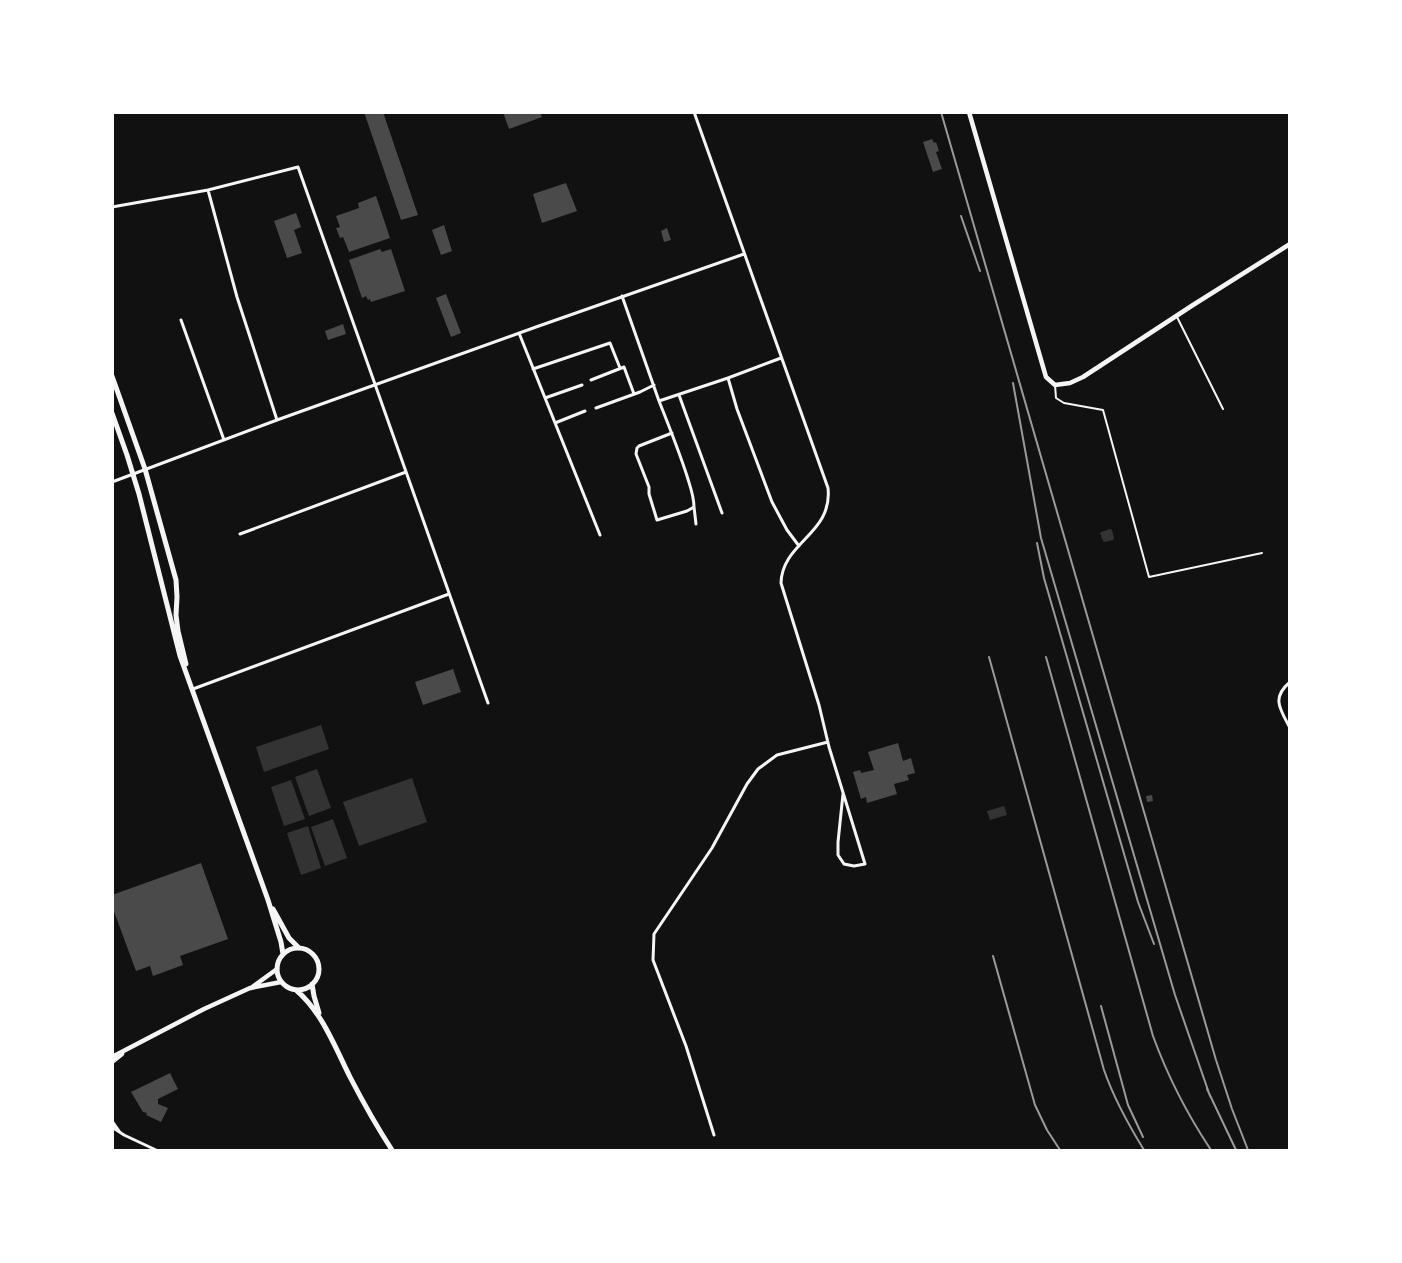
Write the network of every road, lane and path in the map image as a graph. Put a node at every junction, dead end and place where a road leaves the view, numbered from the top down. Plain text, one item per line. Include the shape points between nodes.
1 (694, 112) edge
2 (969, 112) edge
3 (208, 190) junction
4 (112, 207) edge
5 (1290, 244) edge
6 (744, 254) junction
7 (622, 296) junction
8 (1176, 316) junction
9 (181, 320) dead end
10 (519, 333) junction
11 (781, 358) junction
12 (620, 368) junction
13 (533, 370) junction
14 (112, 376) edge
15 (728, 378) junction
16 (591, 380) dead end
17 (582, 385) dead end
18 (654, 385) junction
19 (1055, 385) junction
20 (376, 386) junction
21 (634, 394) junction
22 (679, 395) junction
23 (545, 398) junction
24 (659, 401) junction
25 (596, 408) dead end
26 (1223, 409) dead end
27 (584, 412) dead end
28 (112, 414) edge
29 (278, 420) junction
30 (555, 423) junction
31 (672, 433) junction
32 (224, 440) junction
33 (145, 470) junction
34 (406, 472) junction
35 (134, 475) junction
36 (112, 482) edge
37 (694, 507) junction
38 (722, 513) dead end
39 (696, 524) dead end
40 (240, 534) dead end
41 (600, 534) dead end
42 (799, 546) junction
43 (1262, 554) dead end
44 (449, 594) junction
45 (1290, 682) edge
46 (193, 688) junction
47 (488, 703) dead end
48 (1290, 728) edge
49 (828, 742) junction
50 (843, 794) junction
51 (268, 900) junction
52 (299, 948) junction
53 (283, 954) junction
54 (276, 969) junction
55 (281, 982) junction
56 (312, 984) junction
57 (250, 988) junction
58 (296, 990) junction
59 (320, 1019) junction
60 (127, 1050) junction
61 (112, 1057) edge
62 (112, 1062) edge
63 (112, 1121) edge
64 (112, 1127) edge
65 (120, 1131) junction
66 (714, 1135) dead end
67 (156, 1150) edge
68 (392, 1150) edge

1 - 6 street
2 - 19 street via 1046,377
3 - 4 street
3 - 20 street via 298,167
3 - 29 street via 236,297
5 - 8 street
6 - 7 street
6 - 11 street
7 - 10 street
7 - 18 street
8 - 19 street via 1083,377
8 - 26 lane
9 - 32 street
10 - 13 street
10 - 20 street
11 - 15 street
11 - 42 street via 829,496 822,518
12 - 13 street via 610,343
12 - 16 street
12 - 21 street via 624,367
13 - 23 street
14 - 33 main road
15 - 22 street
15 - 42 street via 772,502
17 - 23 street
18 - 21 street
18 - 24 street
19 - 43 lane via 1056,398 1103,410 1149,577
20 - 29 street
20 - 34 street
21 - 25 street
22 - 24 street
22 - 38 street
23 - 30 street
24 - 31 street
27 - 30 street
28 - 35 main road
29 - 32 street
30 - 41 street
31 - 37 street via 694,498
31 - 37 street via 639,446 636,454 649,486 657,520
32 - 33 street
33 - 35 street
33 - 46 main road via 176,580 178,631
34 - 40 street
34 - 44 street
35 - 36 street
35 - 46 main road via 180,656
37 - 39 street
42 - 49 street via 784,566 781,583
44 - 46 street
44 - 47 street
45 - 48 street via 1279,698 1280,709
46 - 51 main road
49 - 50 street
49 - 66 street via 778,755 758,769 712,848 654,934 653,960 686,1046
50 - 50 street via 838,855 844,864 865,864
51 - 52 main road via 289,938
51 - 53 main road
52 - 53 main road
52 - 56 main road via 312,954 317,962 317,976
53 - 54 main road
54 - 55 main road
54 - 57 street
55 - 57 street
55 - 58 main road
56 - 58 main road
56 - 59 main road
57 - 60 street
58 - 59 main road via 306,998
59 - 68 main road
60 - 61 street
60 - 62 street
63 - 65 street
64 - 65 street
65 - 67 street

